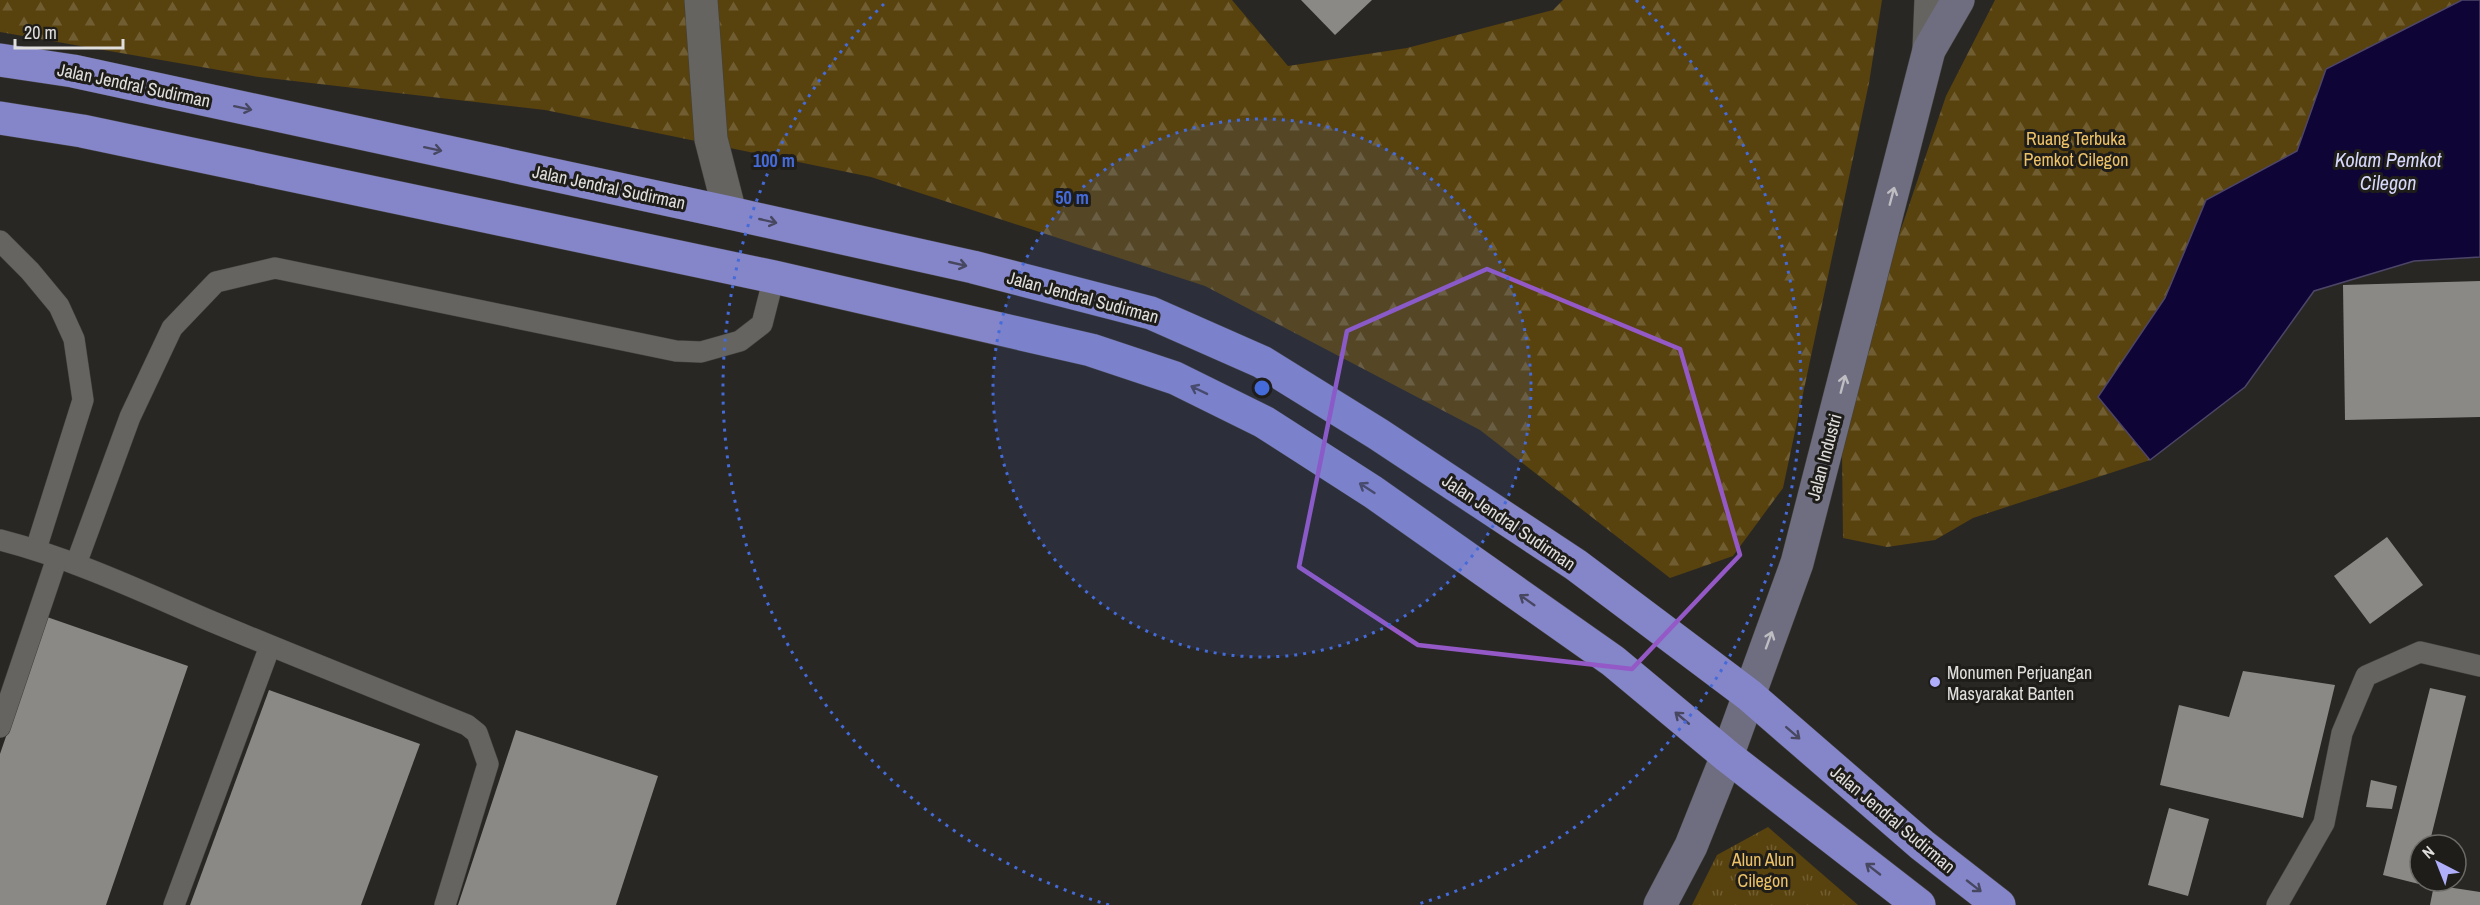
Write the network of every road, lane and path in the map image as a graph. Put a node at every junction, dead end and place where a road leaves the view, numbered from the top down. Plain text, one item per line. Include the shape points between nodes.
1 (701, 0) edge
2 (1930, 0) edge
3 (1958, 0) edge
4 (1929, 50) junction
5 (0, 60) edge
6 (0, 118) edge
7 (730, 213) junction
8 (0, 241) edge
9 (774, 277) junction
10 (0, 540) edge
11 (36, 549) junction
12 (66, 561) junction
13 (270, 646) junction
14 (2480, 666) edge
15 (1749, 695) junction
16 (0, 727) edge
17 (1727, 756) junction
18 (174, 905) edge
19 (445, 905) edge
20 (1660, 905) edge
21 (1919, 905) edge
22 (1999, 905) edge
23 (2277, 905) edge

1 - 7 street via 711,139
2 - 4 street
3 - 4 street, Jalan Industri
15 -> 4 street, Jalan Industri via 1797,563
5 -> 7 highway, Jalan Jendral Sudirman via 84,73
6 - 9 highway via 93,133
7 -> 15 highway, Jalan Jendral Sudirman via 973,267 1151,313 1262,362 1576,566
8 - 11 lane via 58,306 74,339 83,400
9 - 12 lane via 762,324 740,341 701,352 676,351 274,268 216,282 172,328
17 -> 9 highway via 1612,661 1373,492 1264,422 1175,378 1091,350
10 - 11 lane
11 - 12 lane
12 - 13 lane
12 - 16 lane
13 - 18 lane
13 - 19 lane via 467,725 477,734 488,764
14 - 23 lane via 2420,652 2366,676 2342,733 2324,823
15 - 17 street, Jalan Industri
15 -> 22 highway, Jalan Jendral Sudirman via 1922,845
17 - 20 street, Jalan Industri via 1690,846
21 -> 17 highway

